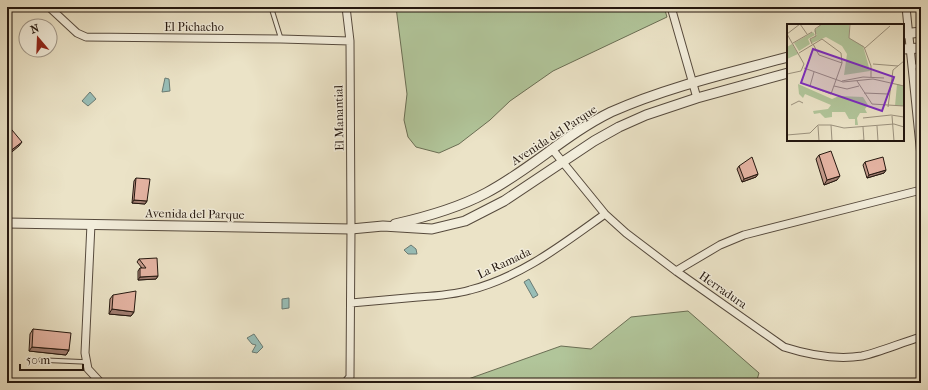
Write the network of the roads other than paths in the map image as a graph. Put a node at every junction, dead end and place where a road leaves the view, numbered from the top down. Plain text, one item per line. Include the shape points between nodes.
1 (49, 7) edge
2 (271, 7) edge
3 (346, 7) edge
4 (671, 7) edge
5 (906, 7) edge
6 (921, 32) edge
7 (906, 33) edge
8 (282, 39) junction
9 (350, 41) junction
10 (921, 48) edge
11 (907, 49) edge
12 (787, 57) edge
13 (921, 65) edge
14 (913, 67) junction
15 (787, 73) edge
16 (693, 83) junction
17 (697, 98) junction
18 (552, 149) junction
19 (921, 156) edge
20 (563, 162) junction
21 (921, 190) edge
22 (605, 214) junction
23 (7, 223) edge
24 (91, 224) junction
25 (383, 226) junction
26 (351, 229) junction
27 (676, 271) junction
28 (351, 303) junction
29 (921, 337) edge
30 (41, 360) dead end
31 (87, 362) junction
32 (101, 383) edge
33 (345, 383) edge

1 - 8 street, El Pichacho via 77,33 86,37
2 - 8 lane
3 - 9 street, El Manantial
4 - 16 street
5 - 7 street
6 - 7 street
7 - 11 street
8 - 9 street, El Pichacho
9 - 26 street, El Manantial
10 - 11 street
11 - 14 street
12 - 16 street, Avenida del Parque
13 - 14 lane
14 - 19 street
15 - 17 street, Avenida del Parque
16 - 17 street
16 - 18 street, Avenida del Parque via 611,112
17 - 20 street, Avenida del Parque via 646,115 620,127
18 - 20 street, Herradura
18 - 25 street, Avenida del Parque via 487,193 424,217
20 - 22 street, Herradura
20 - 25 street, Avenida del Parque via 504,200 465,221 432,229
21 - 27 street via 744,235 720,245
22 - 27 street, Herradura
22 - 28 street, La Ramada via 558,248 493,283 470,291 444,295
23 - 24 street, Avenida del Parque
24 - 26 street, Avenida del Parque
24 - 31 street via 85,353
25 - 26 street, Avenida del Parque
26 - 28 street, El Manantial
27 - 29 street, Herradura via 784,347 803,354 843,358 863,356
28 - 33 street, El Manantial via 350,377
30 - 31 lane
31 - 32 street via 88,369

